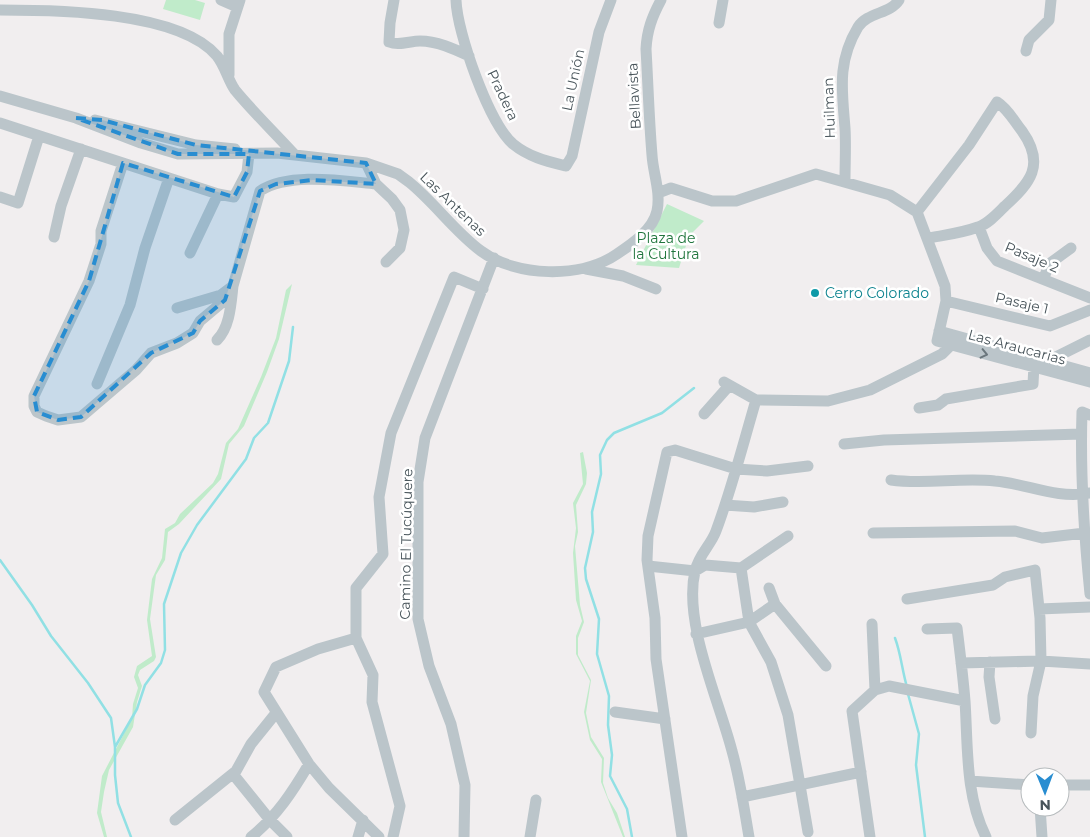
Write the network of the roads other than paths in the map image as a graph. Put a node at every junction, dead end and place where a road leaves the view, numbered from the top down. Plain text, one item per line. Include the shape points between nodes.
1 (221, 0) edge
2 (394, 0) edge
3 (456, 0) edge
4 (611, 0) edge
5 (661, 0) edge
6 (723, 0) edge
7 (899, 0) edge
8 (1051, 0) edge
9 (238, 4) edge
10 (0, 10) edge
11 (719, 23) dead end
12 (1026, 51) dead end
13 (469, 56) junction
14 (228, 75) junction
15 (0, 96) edge
16 (76, 118) junction
17 (0, 123) edge
18 (39, 136) junction
19 (81, 149) junction
20 (277, 153) junction
21 (249, 154) junction
22 (294, 154) junction
23 (123, 163) junction
24 (366, 163) junction
25 (566, 166) joint
26 (169, 178) junction
27 (845, 181) junction
28 (376, 184) junction
29 (658, 193) junction
30 (218, 194) junction
31 (0, 197) edge
32 (917, 212) junction
33 (979, 227) junction
34 (54, 238) dead end
35 (929, 238) junction
36 (1071, 248) dead end
37 (190, 254) dead end
38 (494, 258) junction
39 (386, 262) dead end
40 (582, 268) junction
41 (1044, 278) junction
42 (233, 286) junction
43 (483, 289) junction
44 (656, 289) dead end
45 (1090, 298) edge
46 (946, 301) junction
47 (177, 308) dead end
48 (1090, 310) edge
49 (938, 336) junction
50 (217, 340) dead end
51 (1090, 340) edge
52 (951, 345) junction
53 (1052, 363) junction
54 (1034, 365) junction
55 (1090, 373) edge
56 (1090, 382) edge
57 (97, 384) dead end
58 (756, 400) junction
59 (919, 408) dead end
60 (704, 414) dead end
61 (1090, 414) edge
62 (1082, 434) junction
63 (844, 444) dead end
64 (808, 466) dead end
65 (736, 469) junction
66 (891, 480) dead end
67 (1087, 494) edge
68 (783, 502) dead end
69 (725, 505) junction
70 (873, 533) dead end
71 (1084, 533) junction
72 (788, 536) dead end
73 (1088, 554) edge
74 (648, 566) junction
75 (741, 568) junction
76 (695, 571) junction
77 (769, 588) dead end
78 (1090, 594) edge
79 (907, 599) dead end
80 (775, 604) junction
81 (1090, 607) edge
82 (1039, 609) junction
83 (749, 622) junction
84 (872, 624) dead end
85 (927, 629) dead end
86 (696, 634) junction
87 (356, 638) junction
88 (1041, 661) junction
89 (961, 662) junction
90 (990, 662) junction
91 (1090, 664) edge
92 (826, 666) dead end
93 (875, 690) junction
94 (965, 700) junction
95 (615, 712) dead end
96 (276, 713) junction
97 (665, 719) junction
98 (995, 719) dead end
99 (1031, 733) dead end
100 (309, 764) junction
101 (862, 772) junction
102 (233, 774) junction
103 (970, 782) junction
104 (1020, 784) edge
105 (802, 785) junction
106 (1070, 785) edge
107 (1090, 785) edge
108 (742, 797) junction
109 (536, 800) dead end
110 (1041, 817) edge
111 (175, 820) dead end
112 (270, 820) junction
113 (363, 820) junction
114 (808, 832) dead end
115 (252, 837) edge
116 (287, 837) edge
117 (358, 837) edge
118 (379, 837) edge
119 (393, 837) edge
120 (464, 837) edge
121 (530, 837) edge
122 (682, 837) edge
123 (748, 837) edge
124 (870, 837) edge
125 (986, 837) edge
126 (1042, 837) edge

1 - 9 street
2 - 13 street via 389,42 437,43
3 - 13 street, Pradera
4 - 25 street, La Unión via 599,32 572,156
5 - 29 street, Bellavista via 650,20 646,49 653,169
6 - 11 street
7 - 27 street, Huilman via 889,9 862,22 848,48 840,95 845,128
8 - 12 street via 1049,20 1029,40
9 - 14 street via 229,34
10 - 14 street via 52,10 150,21 185,33 217,56
13 - 25 street, Pradera via 498,125 512,142 528,155
14 - 22 street via 234,88
15 - 16 street, Las Antenas
16 - 20 street, Las Antenas via 102,120 196,145
16 - 21 street, Las Antenas via 178,154
17 - 18 street
18 - 19 street
18 - 31 street via 18,203
19 - 23 street
19 - 34 street via 61,206
20 - 21 street, Las Antenas
20 - 22 street, Las Antenas
21 - 30 street via 247,172 234,196
22 - 24 street, Las Antenas
23 - 26 street
23 - 42 street via 89,281 34,396 37,412 58,420 81,417 151,353 193,333 200,321 225,300
24 - 28 street
24 - 38 street, Las Antenas via 398,174 427,197 476,246
26 - 30 street
26 - 57 street via 130,305
27 - 29 street via 816,174 736,201 723,202 672,188
27 - 32 street via 890,195
28 - 39 street via 400,210 404,230 400,248
28 - 42 street via 339,179 313,180 276,184 260,191
29 - 40 street, Las Antenas via 657,213 640,237 615,256
30 - 37 street
32 - 33 street via 969,145 997,102 1026,137 1034,156 1033,173 1027,185
32 - 35 street
33 - 35 street
33 - 41 street, Pasaje 2 via 987,248 997,261
35 - 46 street via 945,286
36 - 41 street via 1049,264
38 - 40 street, Las Antenas via 547,273
38 - 43 street, Camino El Tucúquere
40 - 44 street via 623,276
41 - 45 street, Pasaje 2
42 - 47 street via 221,295
42 - 50 street via 223,334
43 - 87 street via 454,276 391,433 379,497 383,554 356,588
43 - 120 street, Camino El Tucúquere via 426,438 418,482 418,619 429,666 451,724 465,786
46 - 48 street, Pasaje 1 via 1050,326
46 - 49 street
49 - 52 street, Las Araucarias
49 - 53 street
51 - 53 street via 1054,358
52 -> 54 street, Las Araucarias
52 - 58 street via 942,354 870,390 828,401
53 - 55 street
54 - 56 street, Las Araucarias
54 - 59 street via 1033,384 946,399 938,405
58 - 60 street via 728,384
58 - 65 street
61 - 62 street via 1082,412
62 - 63 street
62 - 67 street
64 - 65 street via 767,471
65 - 69 street
65 - 74 street via 675,450 667,452 648,536
66 - 67 street via 914,484 995,480 1069,496
67 - 71 street
68 - 69 street via 754,507
69 - 76 street via 714,538 701,552
70 - 71 street via 1015,531 1042,538
71 - 73 street
72 - 75 street
73 - 78 street
74 - 76 street
74 - 97 street
75 - 76 street via 705,566
75 - 83 street
76 - 86 street
77 - 80 street
79 - 82 street via 993,585 1005,576 1035,570
80 - 83 street
80 - 92 street
81 - 82 street
82 - 88 street
83 - 86 street
83 - 105 street via 771,662 785,707
84 - 93 street
85 - 89 street via 957,628
86 - 108 street via 732,752
87 - 96 street via 318,649 276,667 264,692
87 - 119 street via 373,675 372,702 400,806
88 - 90 street
88 - 91 street
88 - 99 street via 1033,696
89 - 90 street
89 - 94 street
90 - 98 street
93 - 94 street via 889,686
93 - 101 street via 852,711
94 - 103 street
95 - 97 street
96 - 100 street
96 - 102 street via 251,744
97 - 122 street
100 - 112 street via 287,800
100 - 113 street
101 - 105 street
101 - 124 street
102 - 111 street
102 - 112 street
103 - 104 street
103 - 125 street via 979,822
105 - 108 street
105 - 114 street
106 - 107 street
108 - 123 street
109 - 121 street
110 - 126 street
112 - 115 street
112 - 116 street
113 - 117 street
113 - 118 street

